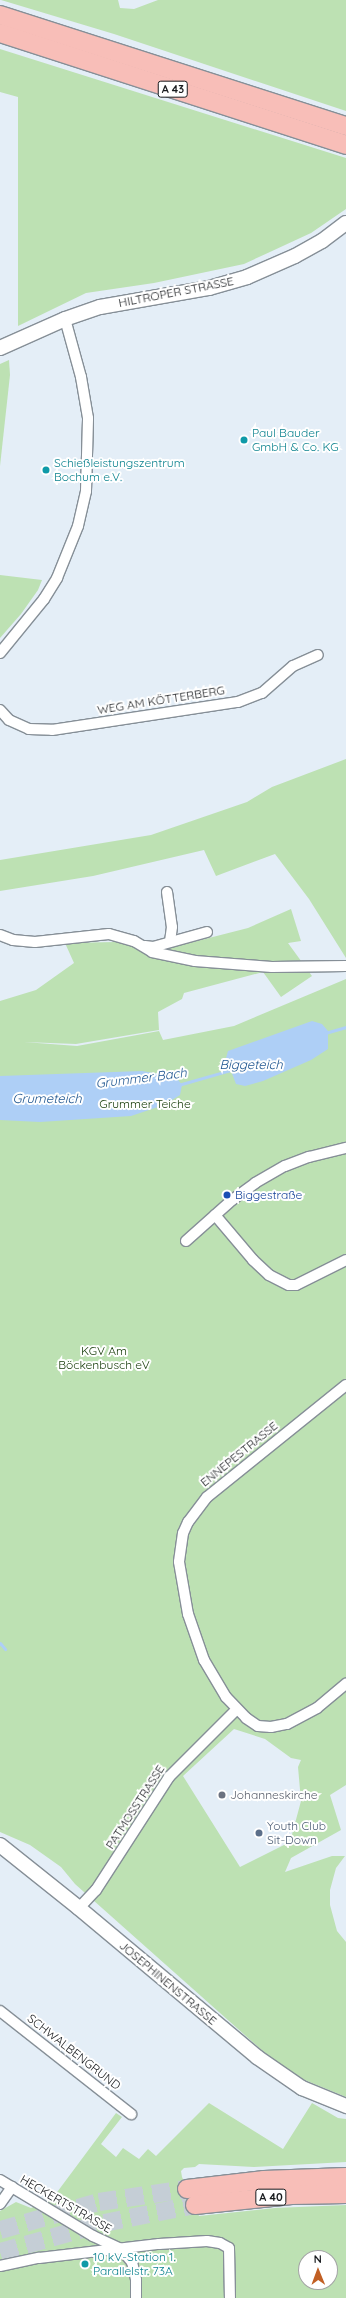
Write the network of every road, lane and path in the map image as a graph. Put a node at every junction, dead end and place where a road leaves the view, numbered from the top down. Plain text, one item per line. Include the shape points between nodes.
1 (0, 15) edge
2 (0, 34) edge
3 (346, 126) edge
4 (346, 144) edge
5 (346, 224) edge
6 (65, 319) junction
7 (0, 348) edge
8 (0, 652) edge
9 (318, 655) dead end
10 (0, 710) edge
11 (167, 892) dead end
12 (207, 932) dead end
13 (0, 935) edge
14 (170, 942) junction
15 (144, 946) junction
16 (346, 966) edge
17 (346, 1148) edge
18 (215, 1215) junction
19 (186, 1241) dead end
20 (346, 1260) edge
21 (346, 1385) edge
22 (346, 1684) edge
23 (236, 1710) junction
24 (0, 1845) edge
25 (79, 1908) junction
26 (0, 2011) edge
27 (346, 2106) edge
28 (131, 2114) dead end
29 (346, 2177) edge
30 (0, 2180) edge
31 (12, 2187) junction
32 (187, 2189) tunnel mouth
33 (346, 2194) edge
34 (0, 2204) edge
35 (195, 2204) tunnel mouth
36 (121, 2249) junction
37 (0, 2266) edge
38 (136, 2298) edge
39 (230, 2298) edge

1 - 3 highway, A 43
2 - 4 highway, A 43
5 - 6 street, HILTROPER STRASSE via 295,256 247,277 209,288 114,303
6 - 7 street, HILTROPER STRASSE
6 - 8 street via 81,377 88,418 86,491 78,526 57,578 44,599
9 - 10 street, WEG AM KÖTTERBERG via 293,666 262,693 238,702 52,730 29,729 9,720
11 - 14 street via 172,927
12 - 14 street
13 - 15 street via 13,940 35,942 109,934
14 - 15 street via 153,947
15 - 16 street via 157,953 217,964 272,967
17 - 18 street via 285,1166 255,1183
18 - 19 street
18 - 20 street via 253,1260 269,1275 284,1283 296,1285
21 - 23 street, ENNEPESTRASSE via 207,1497 183,1533 180,1545 180,1572 196,1642 214,1679
22 - 23 street, ENNEPESTRASSE via 317,1708 286,1724 258,1726
23 - 25 street, PATMOSSTRASSE via 169,1777 96,1890
24 - 25 street, JOSEPHINENSTRASSE
25 - 27 street, JOSEPHINENSTRASSE via 257,2057 302,2088
26 - 28 street, SCHWALBENGRUND
29 - 32 highway, A 40 via 271,2180
30 - 31 street, HECKERTSTRASSE
31 - 34 street
31 - 36 street, HECKERTSTRASSE via 93,2236
33 - 35 highway, A 40 via 291,2195
36 - 37 street via 39,2258
36 - 38 street via 132,2262
36 - 39 street via 176,2242 220,2243 229,2248

